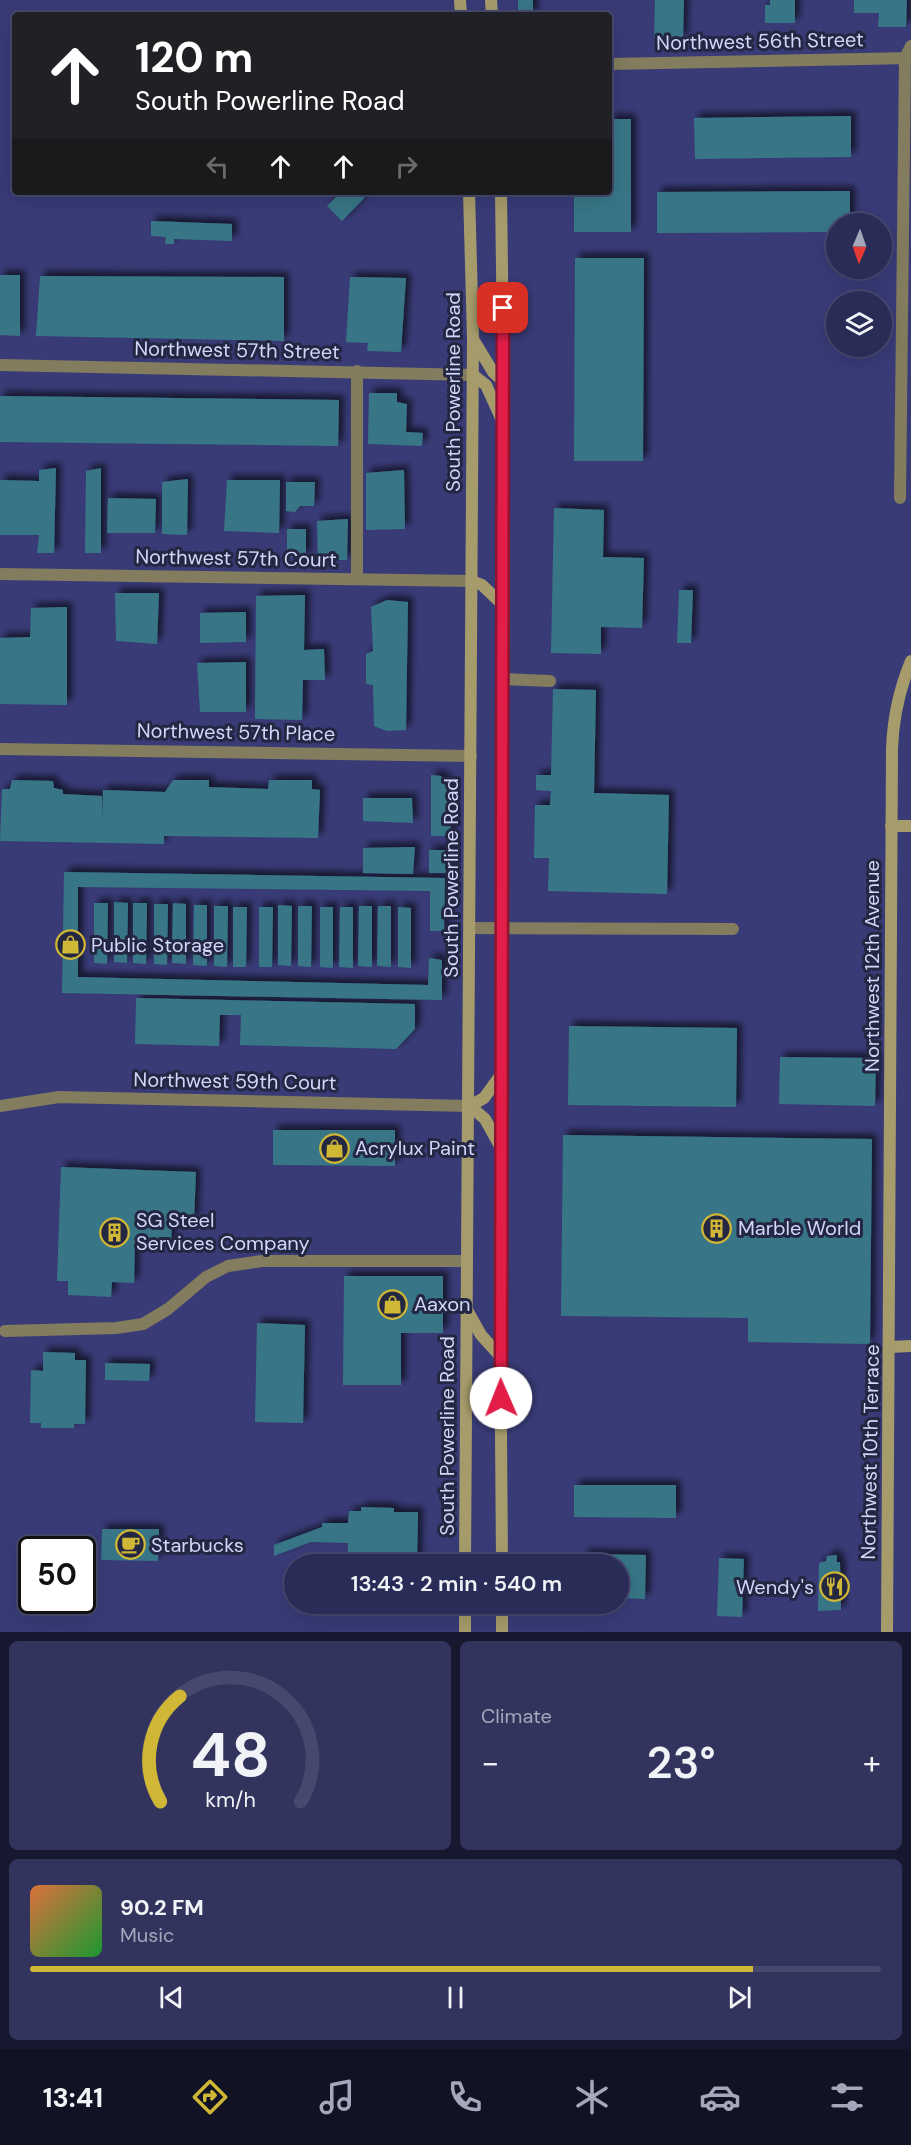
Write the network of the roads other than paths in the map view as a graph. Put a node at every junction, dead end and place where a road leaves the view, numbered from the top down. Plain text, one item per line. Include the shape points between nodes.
1 (911, 46) edge
2 (908, 58) edge
3 (612, 64) edge
4 (470, 195) edge
5 (501, 195) edge
6 (473, 338) junction
7 (0, 365) edge
8 (357, 371) junction
9 (472, 375) junction
10 (504, 382) junction
11 (504, 425) junction
12 (900, 498) dead end
13 (0, 573) edge
14 (357, 579) junction
15 (472, 581) junction
16 (503, 605) junction
17 (911, 661) edge
18 (503, 679) junction
19 (550, 681) dead end
20 (0, 750) edge
21 (471, 756) junction
22 (891, 826) junction
23 (911, 826) edge
24 (470, 928) junction
25 (502, 928) junction
26 (733, 929) dead end
27 (501, 1075) junction
28 (0, 1106) edge
29 (470, 1106) junction
30 (501, 1140) junction
31 (467, 1261) junction
32 (891, 1273) joint
33 (467, 1308) junction
34 (5, 1330) dead end
35 (911, 1346) edge
36 (890, 1347) junction
37 (501, 1357) junction
38 (465, 1554) edge
39 (502, 1554) edge
40 (465, 1614) edge
41 (502, 1614) edge
42 (465, 1632) edge
43 (502, 1632) edge
44 (888, 1632) edge

1 - 2 street
2 - 3 street, Northwest 56th Street
2 - 12 street
4 - 6 main road, South Powerline Road
5 - 10 main road
6 - 9 main road, South Powerline Road
6 - 10 main road via 493,372
7 - 8 street, Northwest 57th Street
8 - 9 street, Northwest 57th Street
8 - 14 street
9 - 11 main road via 486,385
9 - 15 main road, South Powerline Road
10 - 11 main road
11 - 16 main road
13 - 14 street, Northwest 57th Court
14 - 15 street, Northwest 57th Court
15 - 16 main road
15 - 21 main road, South Powerline Road
16 - 18 main road
17 - 22 main road, Northwest 12th Avenue via 893,724
18 - 19 street
18 - 25 main road
20 - 21 street, Northwest 57th Place
21 - 24 main road, South Powerline Road
22 - 23 main road
22 - 32 main road, Northwest 12th Avenue
24 - 25 street
24 - 29 main road, South Powerline Road
25 - 26 street
25 - 27 main road
27 - 29 main road via 484,1098
27 - 30 main road
28 - 29 street, Northwest 59th Court via 59,1097
29 - 30 main road
29 - 31 main road, South Powerline Road
30 - 37 main road
31 - 33 main road, South Powerline Road
31 - 34 street via 228,1266 206,1277 143,1324
32 - 36 main road, Northwest 10th Terrace
33 - 37 main road via 481,1335
33 - 38 main road, South Powerline Road
35 - 36 main road
36 - 44 main road, Northwest 10th Terrace
37 - 39 main road
40 - 42 main road
41 - 43 main road

